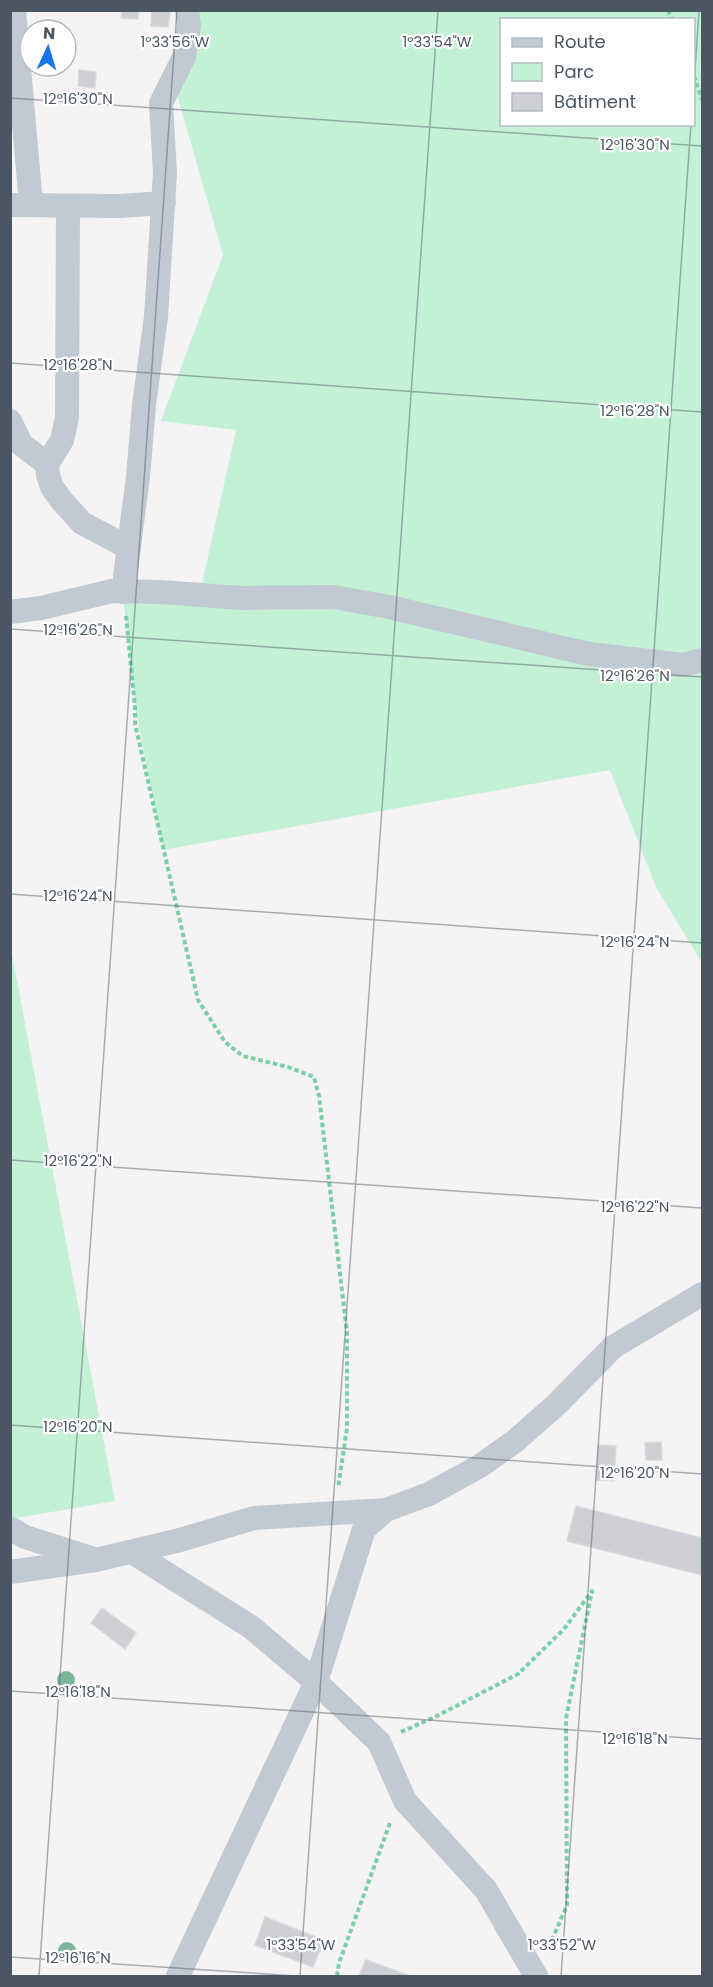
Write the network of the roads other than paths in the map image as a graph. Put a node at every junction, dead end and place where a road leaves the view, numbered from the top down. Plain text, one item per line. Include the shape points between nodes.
1 (14, 10) edge
2 (187, 10) edge
3 (164, 203) junction
4 (21, 205) edge
5 (68, 206) junction
6 (10, 422) edge
7 (47, 464) junction
8 (129, 548) junction
9 (123, 592) junction
10 (10, 612) edge
11 (702, 660) edge
12 (702, 1293) edge
13 (386, 1510) junction
14 (10, 1528) edge
15 (132, 1552) junction
16 (96, 1560) junction
17 (10, 1572) edge
18 (316, 1682) junction
19 (540, 1966) edge
20 (178, 1977) edge

1 - 4 street
2 - 3 street via 189,26 184,57 160,103
3 - 5 street
3 - 8 street via 156,317
4 - 5 street
5 - 7 street via 67,418 62,440
6 - 7 street via 21,444
7 - 8 street via 52,487 82,523
8 - 9 street
9 - 10 street
9 - 11 street via 242,598 334,597 589,654 683,665
12 - 13 street via 613,1347 556,1406 480,1466 429,1494
13 - 15 street via 254,1518
13 - 18 street via 364,1529
14 - 16 street via 25,1538
15 - 16 street
15 - 18 street via 251,1627
16 - 17 street
18 - 19 street via 379,1742 405,1801 486,1890
18 - 20 street

